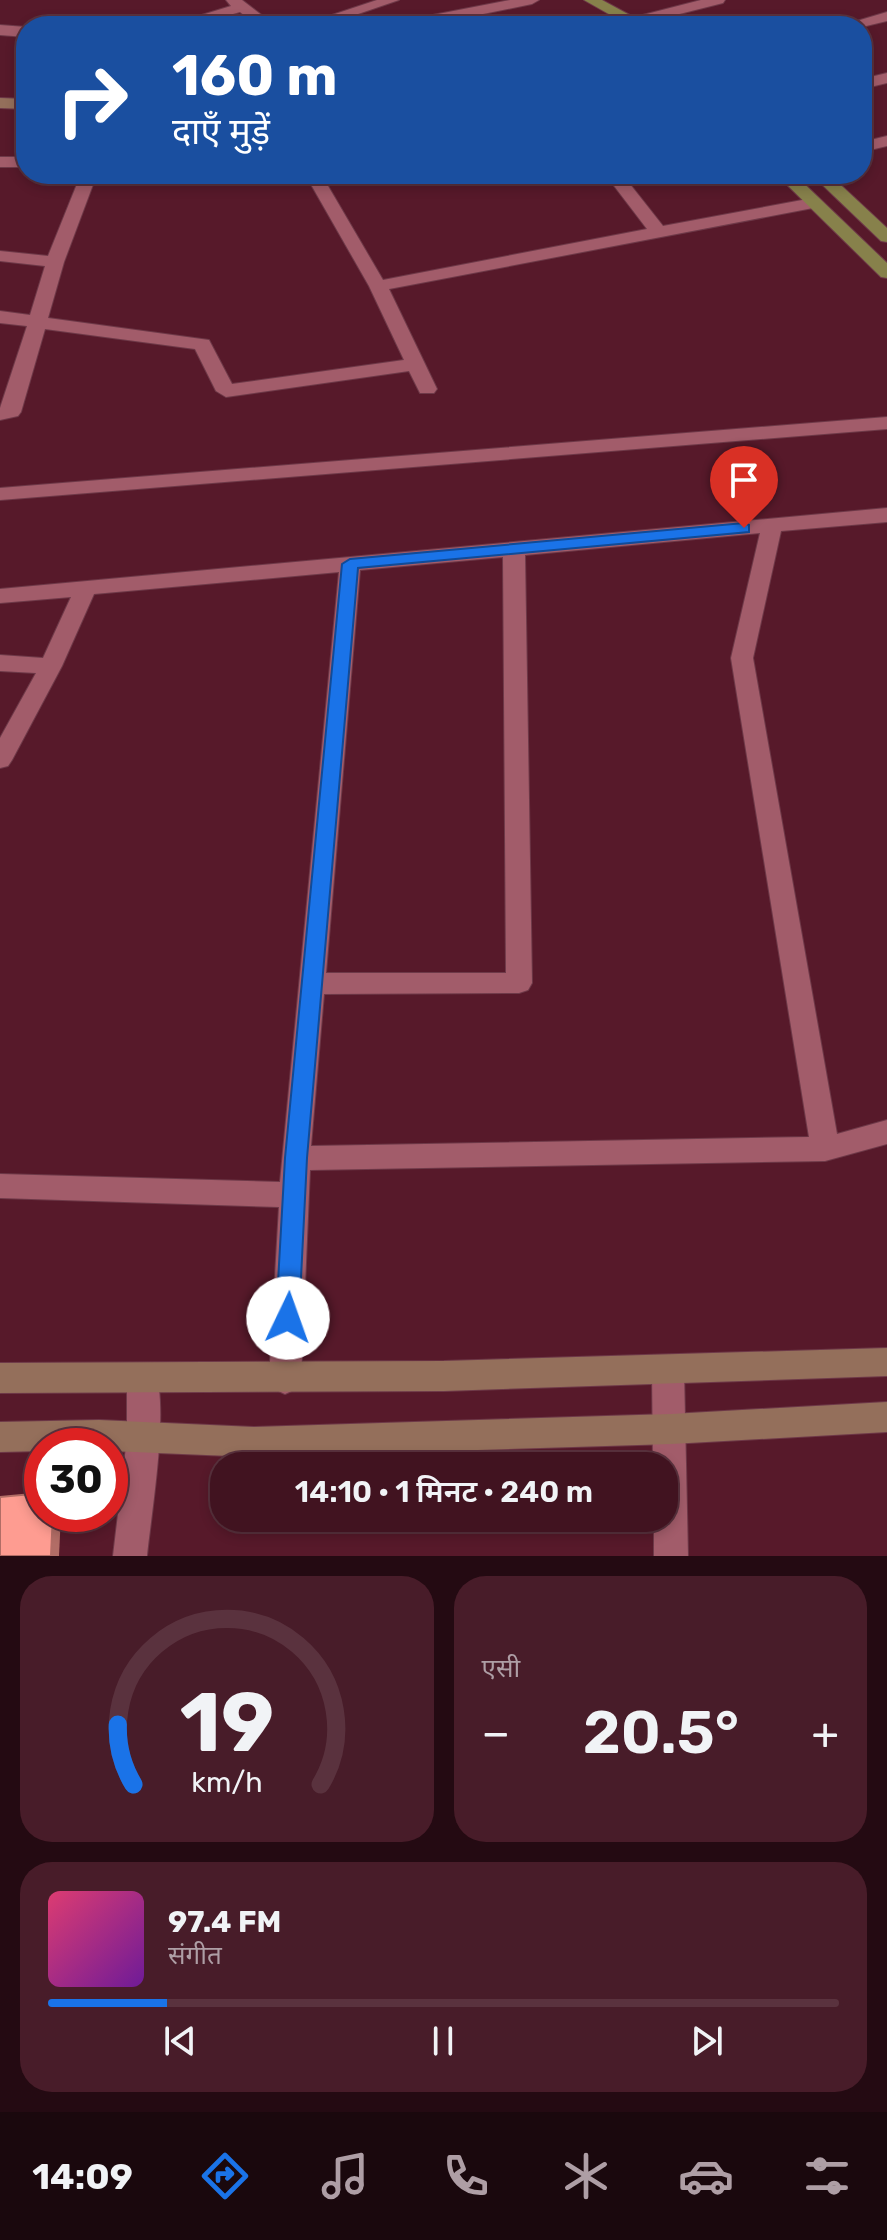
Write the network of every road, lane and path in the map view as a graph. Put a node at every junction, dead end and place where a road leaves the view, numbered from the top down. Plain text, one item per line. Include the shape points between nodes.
1 (392, 0) edge
2 (402, 0) edge
3 (532, 0) edge
4 (593, 0) edge
5 (718, 0) edge
6 (238, 4) edge
7 (203, 16) edge
8 (254, 16) edge
9 (340, 16) edge
10 (427, 16) edge
11 (467, 16) edge
12 (605, 16) edge
13 (625, 16) edge
14 (663, 16) edge
15 (85, 184) edge
16 (319, 184) edge
17 (621, 184) edge
18 (794, 184) edge
19 (832, 184) edge
20 (813, 203) junction
21 (880, 222) edge
22 (658, 232) junction
23 (887, 237) edge
24 (0, 256) edge
25 (55, 262) junction
26 (887, 273) edge
27 (378, 286) junction
28 (0, 317) edge
29 (38, 322) junction
30 (415, 364) junction
31 (10, 384) edge
32 (427, 389) dead end
33 (0, 414) edge
34 (887, 423) edge
35 (0, 494) edge
36 (887, 515) edge
37 (772, 525) junction
38 (514, 549) junction
39 (350, 564) junction
40 (86, 588) junction
41 (0, 596) edge
42 (0, 663) edge
43 (51, 666) junction
44 (0, 760) edge
45 (312, 984) junction
46 (887, 1132) edge
47 (825, 1149) junction
48 (296, 1158) junction
49 (0, 1186) edge
50 (294, 1195) junction
51 (887, 1362) edge
52 (668, 1371) junction
53 (0, 1378) edge
54 (143, 1379) junction
55 (285, 1379) junction
56 (887, 1417) edge
57 (671, 1429) junction
58 (0, 1437) edge
59 (143, 1438) junction
60 (130, 1556) edge
61 (671, 1556) edge

1 - 9 street
2 - 10 street
3 - 11 street
4 - 12 main road
4 - 13 main road
5 - 14 street
6 - 7 street
6 - 8 street
15 - 25 street
16 - 27 street
17 - 22 street
18 - 20 main road
19 - 21 main road
20 - 22 street
20 - 26 main road
21 - 23 main road
22 - 27 street
24 - 25 street
25 - 29 street
27 - 30 street
28 - 29 street
29 - 30 street via 202,344 226,391
29 - 31 street
30 - 32 street
31 - 33 street via 11,412
34 - 35 street
36 - 37 street
37 - 38 street
37 - 47 street via 742,658
38 - 39 street
38 - 45 street via 519,983
39 - 40 street
39 - 45 street
40 - 41 street
40 - 43 street
42 - 43 street
43 - 44 street
45 - 48 street
46 - 47 street
47 - 48 street
48 - 50 street
49 - 50 street
50 - 55 street
51 - 52 street
52 - 55 street
52 - 57 street
53 - 54 street
54 - 55 street
54 - 59 street
56 - 57 street
57 - 59 street via 254,1442
57 - 61 street
58 - 59 street
59 - 60 street

